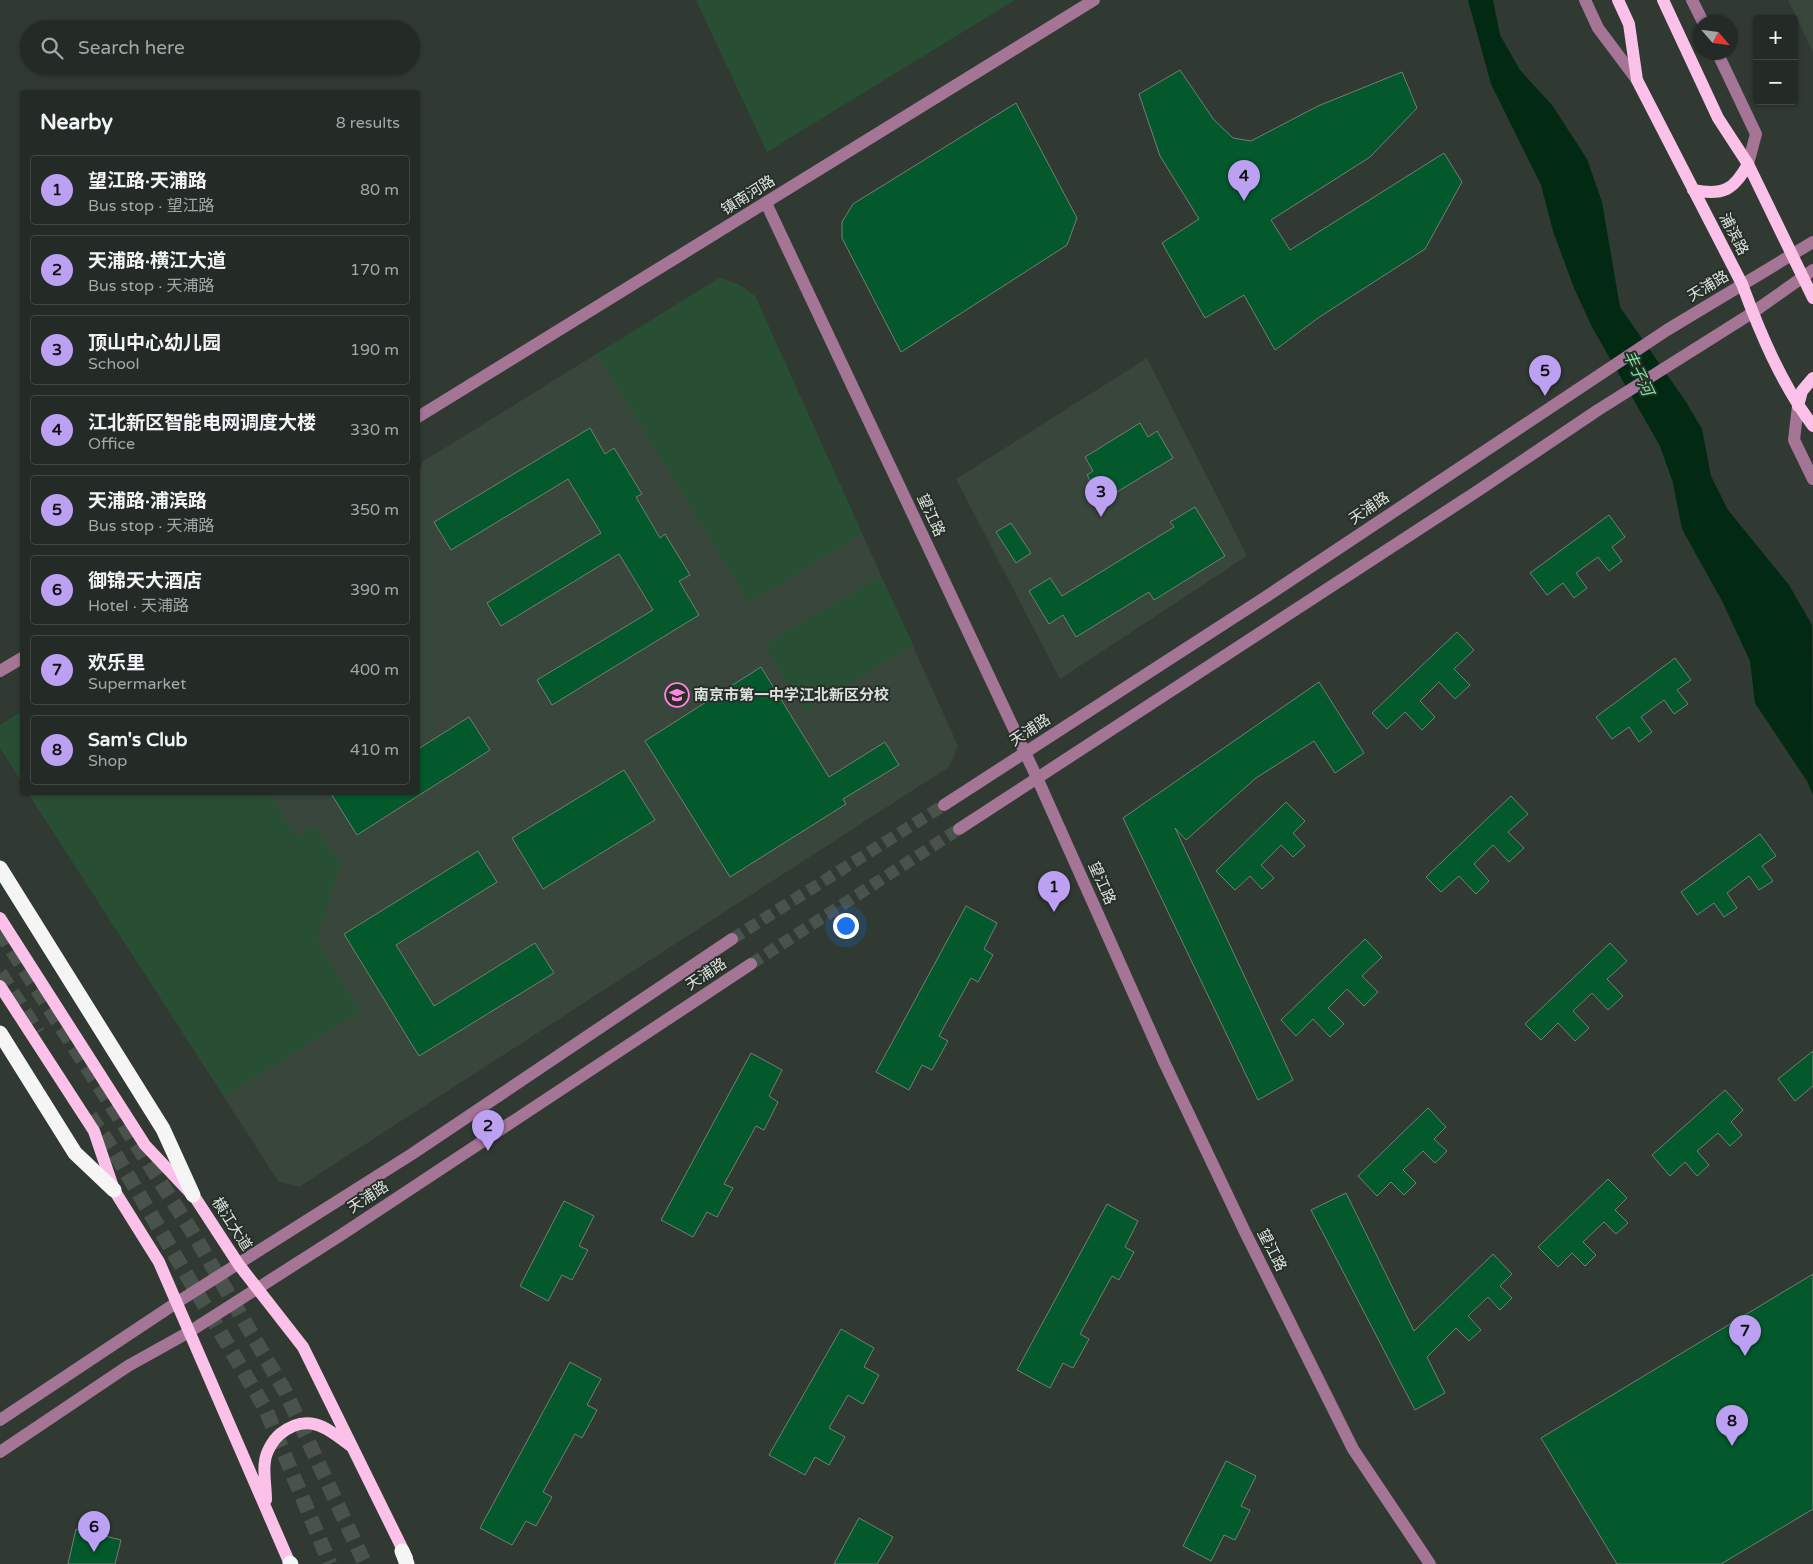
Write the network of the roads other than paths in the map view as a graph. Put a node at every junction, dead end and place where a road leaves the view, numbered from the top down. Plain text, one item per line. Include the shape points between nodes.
1 (1094, 0) edge
2 (1585, 0) edge
3 (1618, 0) edge
4 (1663, 0) edge
5 (1692, 0) edge
6 (1700, 15) edge
7 (1721, 60) edge
8 (1637, 80) junction
9 (1748, 164) junction
10 (1693, 190) junction
11 (766, 203) junction
12 (1813, 242) edge
13 (1791, 256) junction
14 (1808, 274) edge
15 (1742, 284) junction
16 (1813, 298) edge
17 (1752, 313) junction
18 (1813, 378) edge
19 (1798, 406) junction
20 (420, 416) edge
21 (1813, 426) edge
22 (1813, 479) edge
23 (20, 659) edge
24 (0, 671) edge
25 (1025, 752) junction
26 (1038, 780) junction
27 (944, 805) tunnel mouth
28 (959, 829) tunnel mouth
29 (0, 868) edge
30 (0, 918) edge
31 (732, 939) tunnel mouth
32 (751, 964) tunnel mouth
33 (0, 986) edge
34 (0, 1033) edge
35 (114, 1190) junction
36 (193, 1195) junction
37 (239, 1265) junction
38 (258, 1287) junction
39 (176, 1303) junction
40 (189, 1332) junction
41 (0, 1420) edge
42 (356, 1450) junction
43 (0, 1452) edge
44 (266, 1508) junction
45 (404, 1557) edge
46 (291, 1564) edge
47 (411, 1564) edge
48 (1430, 1564) edge

1 - 11 street, 镇南河路
2 - 8 street, 浦滨路 via 1598,28
3 - 8 main road, 浦滨路 via 1629,24
4 - 9 main road via 1718,118
5 - 6 street
7 - 9 street via 1756,134
8 - 10 main road, 浦滨路
9 - 10 main road via 1728,190 1708,193
9 - 13 main road
10 - 15 main road, 浦滨路
11 - 20 street, 镇南河路
11 - 25 street, 望江路
12 - 13 street, 天浦路
13 - 14 main road
13 - 15 street, 天浦路
14 - 16 main road
14 - 17 street
15 - 17 main road, 浦滨路
15 - 25 street, 天浦路
17 - 19 main road, 浦滨路
17 - 26 street via 1598,410
18 - 19 main road via 1802,391
19 - 21 main road, 浦滨路
19 - 22 street via 1794,440
23 - 24 street
25 - 26 street, 望江路
25 - 27 street, 天浦路
26 - 28 street
26 - 48 street, 望江路 via 1244,1232 1353,1449
29 - 36 highway via 163,1129
30 - 36 main road, 横江大道 via 144,1146
31 - 37 street, 天浦路 via 412,1154
32 - 38 street, 天浦路
33 - 35 main road via 94,1131
34 - 35 highway via 75,1153
35 - 39 main road via 159,1262
36 - 37 main road, 横江大道
37 - 38 main road, 横江大道
37 - 39 street, 天浦路
38 - 40 street, 天浦路
38 - 42 main road, 横江大道 via 303,1346
39 - 40 main road
39 - 41 street, 天浦路
40 - 43 street, 天浦路 via 128,1366
40 - 44 main road
42 - 44 main road via 326,1428 308,1422 290,1427 274,1439 265,1460
42 - 45 main road, 横江大道
44 - 46 main road
45 - 47 main road, 横江大道

